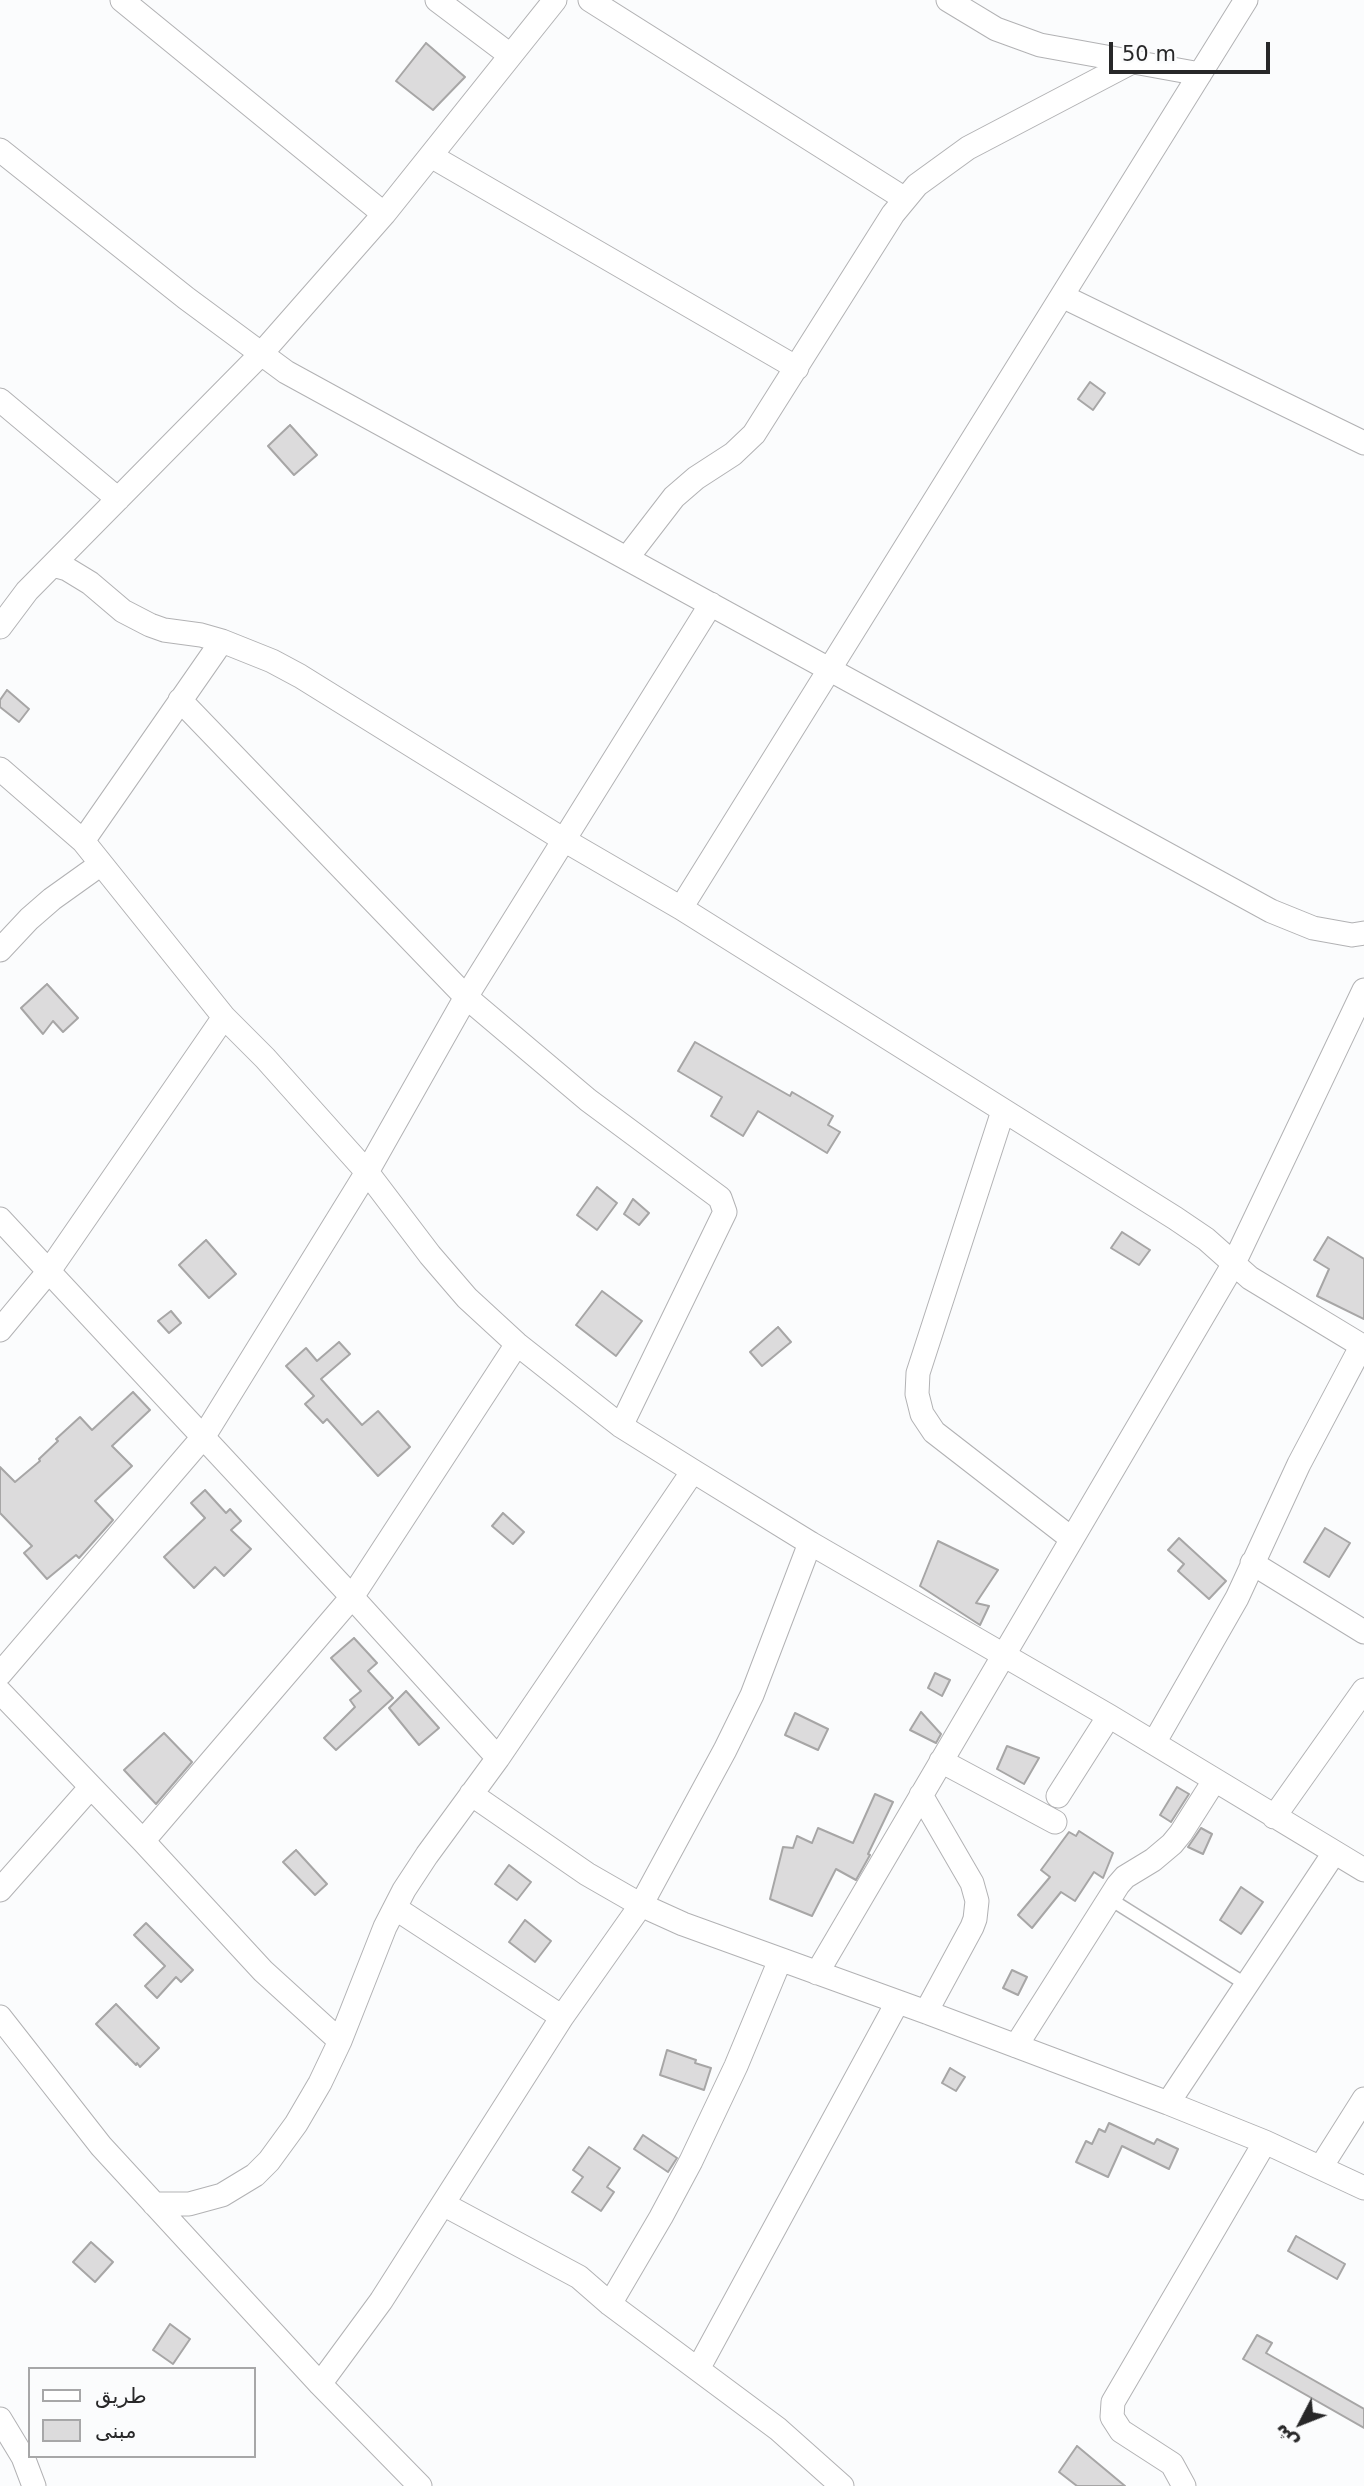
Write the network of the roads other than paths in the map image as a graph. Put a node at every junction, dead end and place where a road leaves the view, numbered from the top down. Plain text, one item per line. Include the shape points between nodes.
1 (122, 0) edge
2 (438, 0) edge
3 (555, 0) edge
4 (590, 0) edge
5 (948, 0) edge
6 (1246, 0) edge
7 (510, 55) junction
8 (1132, 62) junction
9 (1200, 74) junction
10 (0, 150) edge
11 (431, 156) junction
12 (905, 199) junction
13 (384, 214) junction
14 (1062, 296) junction
15 (261, 354) junction
16 (797, 368) junction
17 (0, 400) edge
18 (1364, 443) edge
19 (118, 499) junction
20 (627, 558) junction
21 (53, 565) junction
22 (711, 604) junction
23 (3, 617) edge
24 (222, 641) junction
25 (830, 670) junction
26 (180, 700) junction
27 (0, 769) edge
28 (564, 840) junction
29 (83, 841) junction
30 (101, 864) junction
31 (681, 908) junction
32 (1364, 931) edge
33 (0, 950) edge
34 (1364, 990) edge
35 (466, 997) junction
36 (225, 1017) junction
37 (1003, 1111) junction
38 (367, 1172) junction
39 (0, 1219) edge
40 (1233, 1265) junction
41 (48, 1271) junction
42 (0, 1330) edge
43 (517, 1344) junction
44 (1363, 1346) edge
45 (621, 1426) junction
46 (204, 1436) junction
47 (693, 1471) junction
48 (1072, 1539) junction
49 (810, 1543) junction
50 (1252, 1563) junction
51 (352, 1597) junction
52 (1364, 1632) edge
53 (1003, 1656) junction
54 (0, 1674) edge
55 (1364, 1690) edge
56 (0, 1692) edge
57 (1109, 1716) junction
58 (1154, 1743) junction
59 (498, 1758) junction
60 (941, 1761) junction
61 (1214, 1781) junction
62 (90, 1788) junction
63 (471, 1794) junction
64 (921, 1795) junction
65 (1058, 1796) dead end
66 (1274, 1817) junction
67 (1055, 1822) dead end
68 (143, 1841) junction
69 (1334, 1853) junction
70 (1364, 1870) edge
71 (0, 1890) edge
72 (1111, 1899) junction
73 (641, 1905) junction
74 (395, 1908) junction
75 (780, 1960) junction
76 (817, 1973) junction
77 (1247, 1985) junction
78 (897, 2003) junction
79 (926, 2012) junction
80 (0, 2017) edge
81 (562, 2017) junction
82 (340, 2041) junction
83 (1016, 2046) junction
84 (1364, 2099) edge
85 (1168, 2104) junction
86 (1265, 2142) junction
87 (1321, 2167) junction
88 (1364, 2188) edge
89 (154, 2204) junction
90 (443, 2204) junction
91 (610, 2304) junction
92 (698, 2369) junction
93 (320, 2384) junction
94 (0, 2419) edge
95 (34, 2486) edge
96 (420, 2486) edge
97 (842, 2486) edge
98 (1184, 2486) edge

1 - 13 street
2 - 7 street
3 - 7 street
4 - 12 street
5 - 8 street via 1018,38
6 - 9 street
7 - 11 street
8 - 9 street
8 - 12 street via 968,148
9 - 14 street
10 - 15 street
11 - 13 street
11 - 16 street
12 - 16 street
13 - 15 street
14 - 18 street
14 - 25 street
15 - 19 street
15 - 20 street via 286,372
16 - 20 street via 754,434 674,497
17 - 19 street
19 - 21 street
20 - 22 street
21 - 23 street
21 - 24 street via 90,583 123,611 150,625
22 - 25 street
22 - 28 street
24 - 26 street
24 - 28 street via 300,676
25 - 31 street
25 - 32 street via 1271,911 1324,930
26 - 29 street
26 - 35 street
27 - 29 street
28 - 31 street
28 - 35 street
29 - 30 street
30 - 33 street via 52,899
30 - 36 street
31 - 37 street
34 - 40 street
35 - 38 street
35 - 45 street via 588,1100 713,1192 724,1205 725,1212
36 - 38 street
36 - 41 street
37 - 40 street via 1191,1228
37 - 48 street via 918,1373 917,1394 922,1415 934,1432
38 - 43 street via 467,1298
38 - 46 street
39 - 41 street
40 - 44 street
40 - 48 street
41 - 42 street
41 - 46 street
43 - 45 street
43 - 51 street
44 - 50 street
45 - 47 street
46 - 51 street
46 - 54 street
47 - 49 street
47 - 59 street
48 - 53 street
49 - 53 street
49 - 73 street via 752,1695
50 - 52 street
50 - 58 street via 1213,1643
51 - 59 street
51 - 68 street
53 - 57 street
53 - 60 street
55 - 66 street
56 - 62 street
57 - 58 street
57 - 65 street
58 - 61 street
59 - 63 street
60 - 64 street
60 - 67 street
61 - 66 street
61 - 72 street via 1172,1844 1125,1877
62 - 68 street
62 - 71 street
63 - 73 street via 587,1874
63 - 74 street
64 - 76 street
64 - 79 street via 972,1883 977,1901 975,1919
66 - 69 street
68 - 82 street via 262,1971
69 - 70 street
69 - 77 street
72 - 77 lane
72 - 83 street
73 - 75 street
73 - 81 street
74 - 81 street
74 - 82 street
75 - 76 street
75 - 91 street via 691,2161
76 - 78 street
77 - 85 street
78 - 79 street
78 - 92 street
79 - 83 street
80 - 89 street via 101,2147
81 - 90 street
82 - 89 street via 296,2124 255,2175 206,2201
83 - 85 street
84 - 87 street
85 - 86 street
86 - 87 street
86 - 98 street via 1113,2402 1112,2417 1121,2431 1172,2464
87 - 88 street
89 - 93 street
90 - 91 street via 579,2277
90 - 93 street via 381,2301
91 - 92 street
92 - 97 street via 778,2429
93 - 96 street
94 - 95 street

